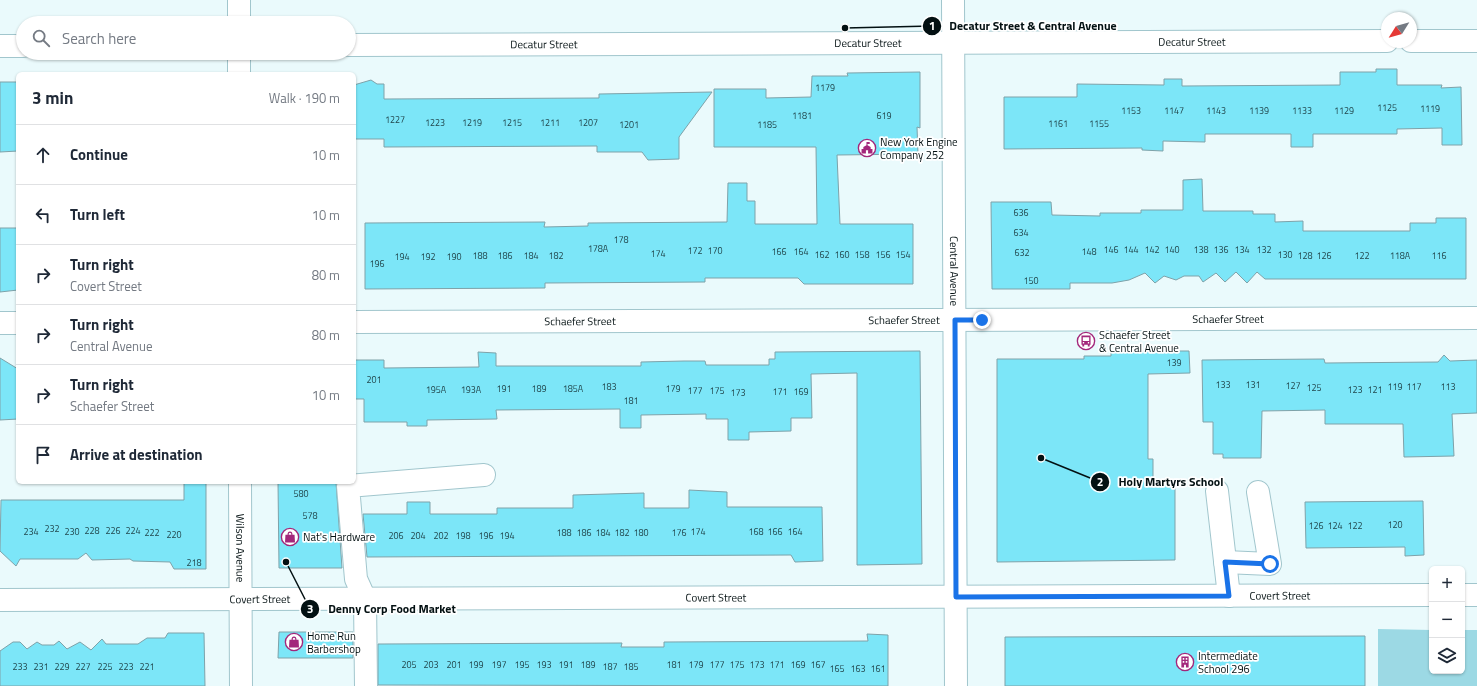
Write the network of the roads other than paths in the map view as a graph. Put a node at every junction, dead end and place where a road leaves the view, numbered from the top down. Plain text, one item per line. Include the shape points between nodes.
1 (239, 0) edge
2 (953, 0) edge
3 (239, 16) edge
4 (1381, 41) edge
5 (1417, 41) edge
6 (1477, 41) edge
7 (953, 42) junction
8 (356, 45) edge
9 (0, 46) edge
10 (16, 46) edge
11 (239, 60) edge
12 (239, 72) edge
13 (1477, 318) edge
14 (955, 320) junction
15 (356, 322) edge
16 (0, 323) edge
17 (16, 323) edge
18 (484, 475) dead end
19 (240, 484) edge
20 (1217, 491) dead end
21 (1258, 492) dead end
22 (1225, 562) junction
23 (1429, 595) edge
24 (1465, 595) edge
25 (1477, 595) edge
26 (1229, 596) junction
27 (956, 597) junction
28 (240, 599) junction
29 (365, 599) junction
30 (0, 600) edge
31 (241, 686) edge
32 (366, 686) edge
33 (956, 686) edge

1 - 3 street
2 - 7 street, Central Avenue
4 - 7 street, Decatur Street
5 - 6 street
7 - 8 street, Decatur Street
7 - 14 street, Central Avenue
9 - 10 street
11 - 12 street
13 - 14 street, Schaefer Street
14 - 15 street, Schaefer Street
14 - 27 street, Central Avenue
16 - 17 street
18 - 29 street via 348,486 356,579
19 - 28 street, Wilson Avenue
20 - 22 street
21 - 22 street via 1270,564
22 - 26 street
23 - 26 street, Covert Street
24 - 25 street
26 - 27 street, Covert Street
27 - 29 street, Covert Street
27 - 33 street, Central Avenue
28 - 29 street, Covert Street
28 - 30 street, Covert Street
28 - 31 street, Wilson Avenue
29 - 32 street

